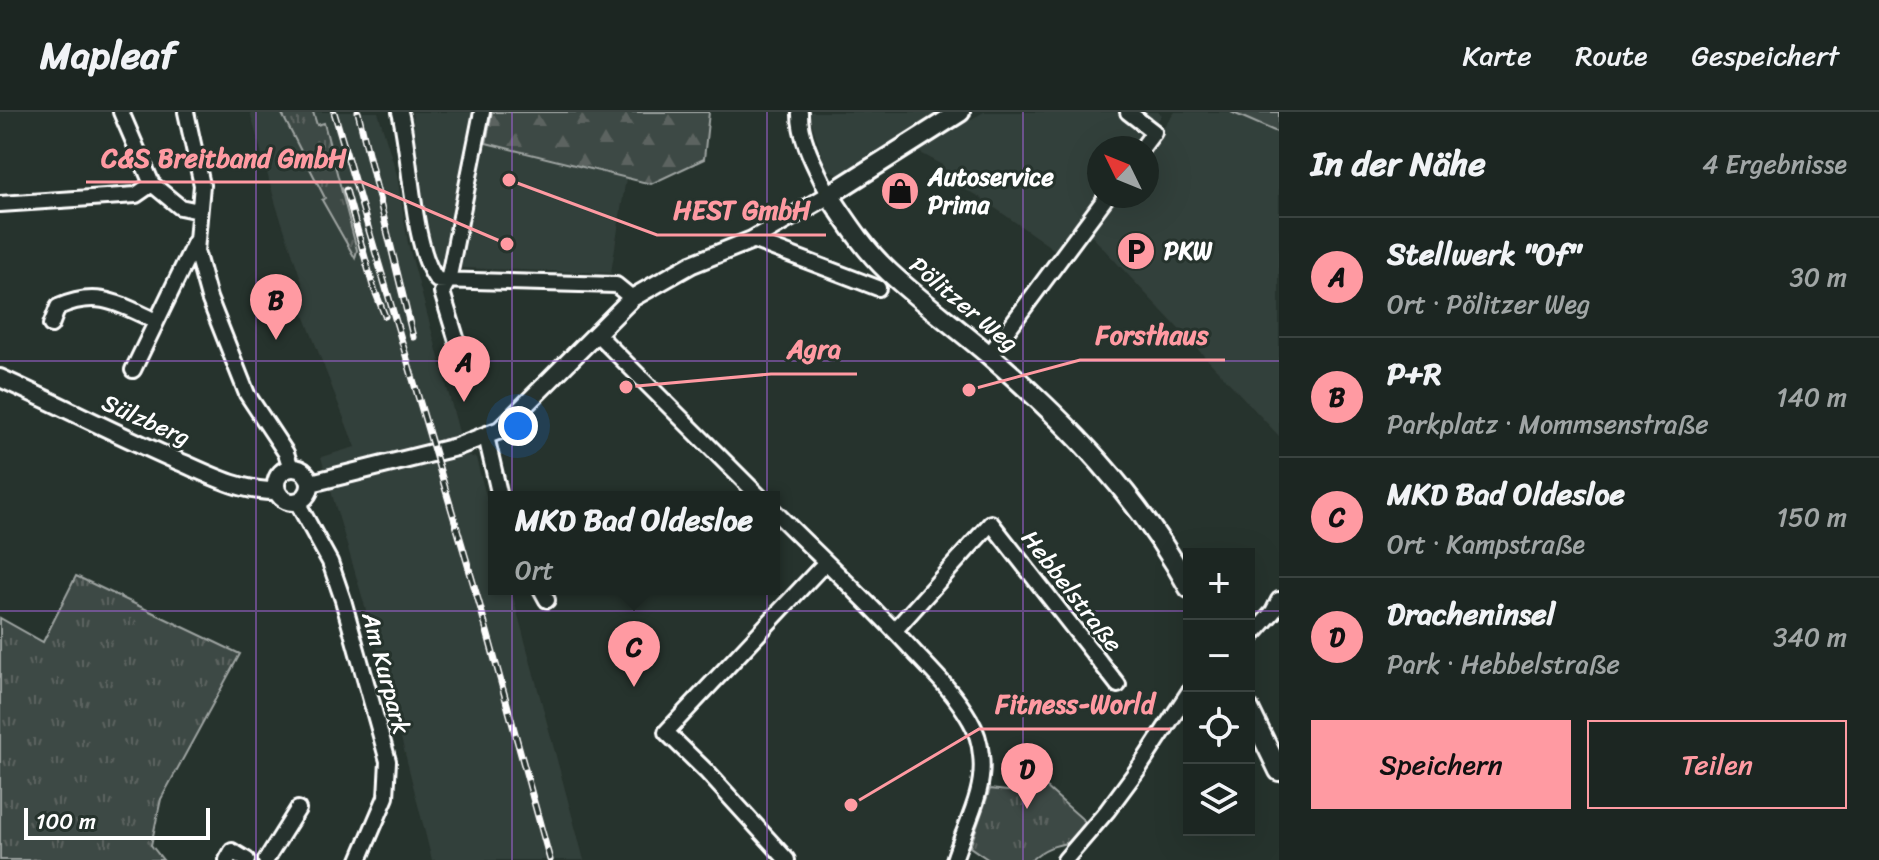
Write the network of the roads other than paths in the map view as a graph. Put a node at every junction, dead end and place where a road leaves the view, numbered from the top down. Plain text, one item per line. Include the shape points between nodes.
1 (121, 112) edge
2 (186, 112) edge
3 (400, 112) edge
4 (482, 112) edge
5 (800, 112) edge
6 (960, 112) edge
7 (1128, 112) edge
8 (1151, 136) edge
9 (152, 184) junction
10 (829, 195) junction
11 (0, 204) edge
12 (1098, 208) edge
13 (199, 211) junction
14 (752, 240) junction
15 (195, 241) junction
16 (448, 281) junction
17 (878, 288) dead end
18 (632, 298) junction
19 (156, 321) junction
20 (51, 325) dead end
21 (596, 333) junction
22 (460, 351) dead end
23 (989, 355) junction
24 (133, 370) dead end
25 (0, 378) edge
26 (486, 436) junction
27 (291, 468) junction
28 (311, 483) junction
29 (277, 491) junction
30 (499, 491) edge
31 (754, 491) edge
32 (297, 502) junction
33 (780, 517) edge
34 (826, 562) junction
35 (1183, 578) edge
36 (1279, 600) edge
37 (895, 630) junction
38 (1255, 632) edge
39 (1118, 685) dead end
40 (1183, 701) edge
41 (1255, 721) edge
42 (1279, 771) edge
43 (298, 809) dead end
44 (227, 860) edge
45 (247, 860) edge
46 (266, 860) edge
47 (359, 860) edge
48 (787, 860) edge
49 (954, 860) edge
50 (1065, 860) edge

1 - 9 street
2 - 13 street via 202,185
3 - 16 street via 429,271 437,280
4 - 16 street
5 - 10 street
6 - 10 main road
7 - 8 street via 1154,132
9 - 11 street via 136,195
9 - 13 street via 180,207
10 - 14 street
10 - 23 main road, Pölitzer Weg via 888,271
12 - 23 street
13 - 15 street
14 - 17 street, Pölitzer Weg
14 - 18 street via 692,264
15 - 19 street
15 - 27 street via 229,353
16 - 18 street via 616,285
16 - 22 street via 442,292
18 - 21 street
19 - 20 street via 102,298 76,299 58,307
19 - 24 street
21 - 26 street via 512,419
21 - 31 street
23 - 35 main road, Pölitzer Weg via 1111,474 1143,513
25 - 29 street, Sülzberg via 225,482
26 - 28 street
26 - 30 street
27 - 28 street via 306,473
27 - 29 street via 279,477
28 - 32 street via 306,497
29 - 32 street, Sülzberg via 283,499
32 - 47 street, Am Kurpark via 330,562 388,761 386,797
33 - 34 street
34 - 37 street
34 - 48 street via 666,732
36 - 38 street
37 - 39 street, Hebbelstraße via 991,523
37 - 49 street via 949,689 979,741 982,777
40 - 50 street via 1107,811
41 - 42 main road
43 - 46 street
44 - 45 street via 232,851

